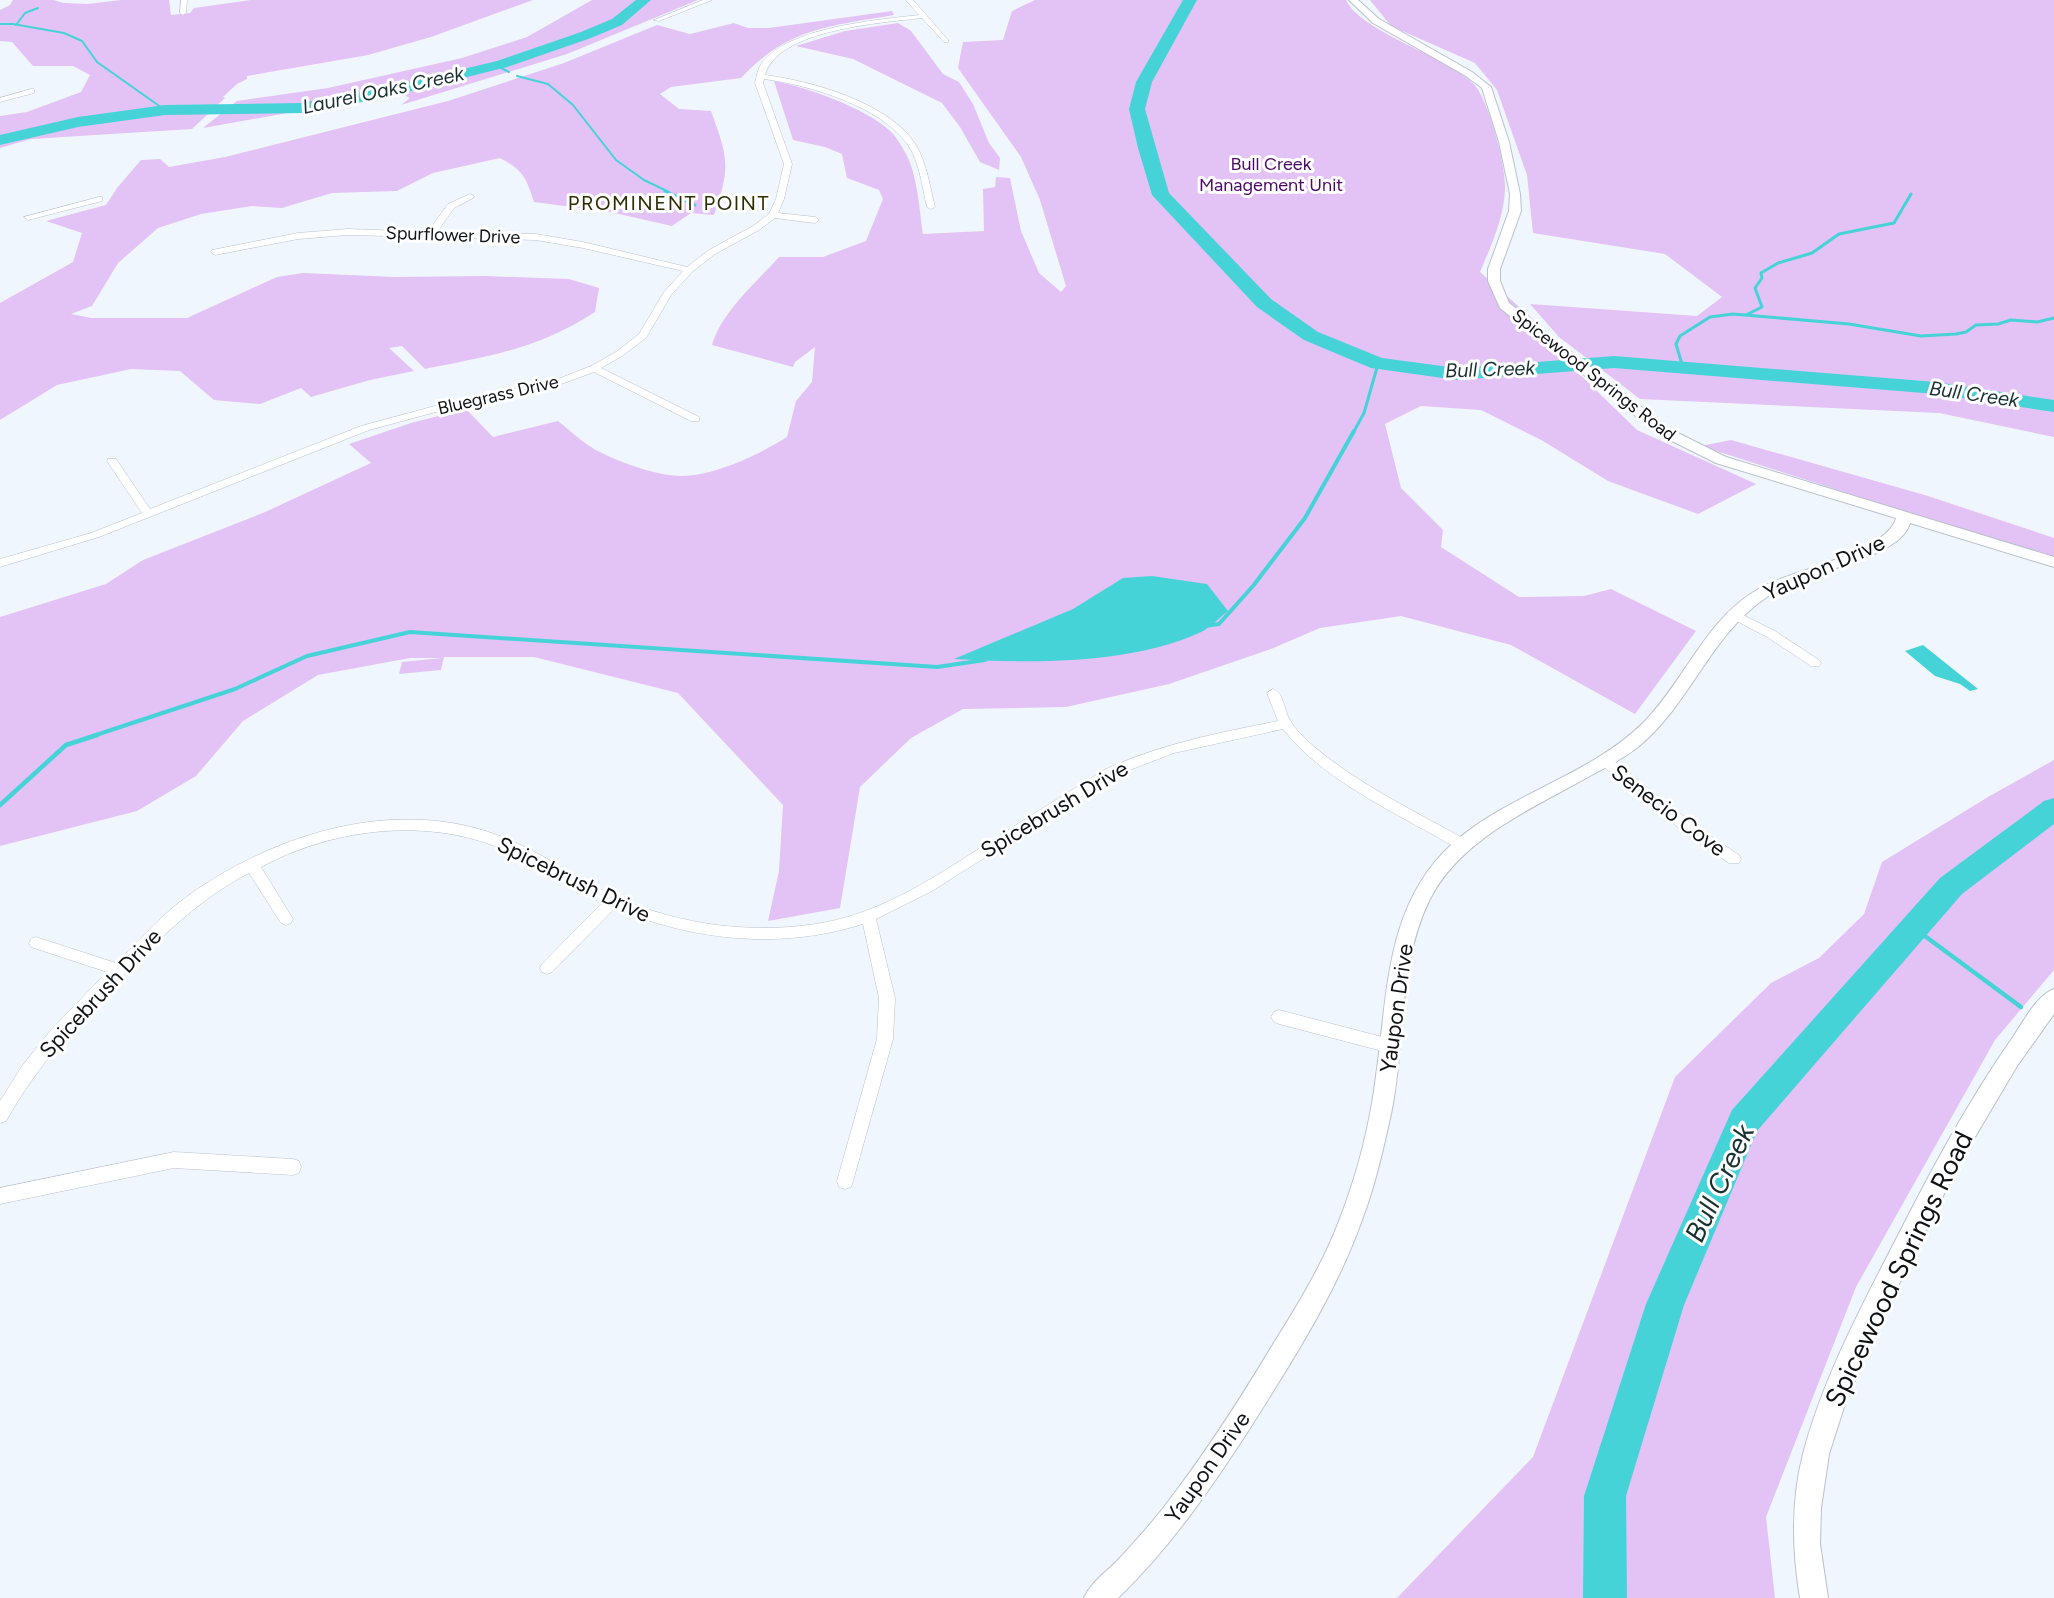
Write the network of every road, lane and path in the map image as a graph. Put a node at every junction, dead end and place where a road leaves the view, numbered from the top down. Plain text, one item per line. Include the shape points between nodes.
1 (184, 0) edge
2 (709, 0) edge
3 (909, 0) edge
4 (1353, 0) edge
5 (183, 13) dead end
6 (924, 16) junction
7 (657, 20) dead end
8 (946, 41) dead end
9 (759, 76) junction
10 (31, 91) dead end
11 (0, 100) edge
12 (470, 196) dead end
13 (99, 199) dead end
14 (931, 207) dead end
15 (773, 215) junction
16 (28, 217) dead end
17 (815, 220) dead end
18 (431, 234) junction
19 (215, 252) dead end
20 (689, 270) junction
21 (594, 368) junction
22 (694, 419) dead end
23 (111, 461) dead end
24 (148, 514) junction
25 (1904, 516) junction
26 (2054, 562) edge
27 (0, 563) edge
28 (1733, 614) junction
29 (1815, 663) dead end
30 (1274, 693) dead end
31 (1286, 724) junction
32 (1604, 760) junction
33 (1463, 845) junction
34 (1734, 859) dead end
35 (252, 865) junction
36 (612, 902) junction
37 (868, 915) junction
38 (286, 919) dead end
39 (36, 943) dead end
40 (547, 968) dead end
41 (119, 970) junction
42 (2054, 998) edge
43 (1279, 1017) dead end
44 (1390, 1046) junction
45 (0, 1116) edge
46 (292, 1167) dead end
47 (845, 1181) dead end
48 (0, 1196) edge
49 (1098, 1598) edge
50 (1814, 1598) edge

1 - 5 street
2 - 7 street
3 - 6 street
4 - 25 main road, Spicewood Springs Road via 1376,21 1486,87 1515,194 1515,212 1494,269 1494,281 1504,305 1663,431 1721,460
6 - 8 street
6 - 9 street via 841,28 802,39 774,55
9 - 14 street via 795,81 857,104 899,129 920,163
9 - 15 street via 788,164
10 - 11 street
12 - 18 street via 451,206
13 - 16 street
15 - 17 street
15 - 20 street, Bluegrass Drive
18 - 19 street, Spurflower Drive via 321,234
18 - 20 street, Spurflower Drive via 560,240
20 - 21 street, Bluegrass Drive via 667,294 643,336
21 - 22 street
21 - 24 street, Bluegrass Drive via 550,385 449,405 364,428
23 - 24 street
24 - 27 street, Bluegrass Drive via 95,535
25 - 26 main road, Spicewood Springs Road
25 - 28 main road, Yaupon Drive via 1899,531 1883,543 1782,583
28 - 29 street
28 - 32 main road, Yaupon Drive via 1659,716 1634,742
30 - 31 street
31 - 33 street via 1310,750 1342,774
31 - 37 street, Spicebrush Drive via 1190,743 1126,765 917,894
32 - 33 main road, Yaupon Drive
32 - 34 street, Senecio Cove
33 - 44 main road, Yaupon Drive via 1442,867 1410,918 1400,959
35 - 36 street, Spicebrush Drive via 345,831 408,823 457,828 498,841
35 - 38 street
35 - 41 street, Spicebrush Drive via 193,900
36 - 37 street, Spicebrush Drive via 686,927 732,933 817,929
36 - 40 street
37 - 47 street via 887,998 885,1039
39 - 41 street
41 - 45 street, Spicebrush Drive via 46,1047
42 - 50 main road, Spicewood Springs Road via 1998,1074 1952,1153 1838,1387 1816,1455 1806,1518
43 - 44 street
44 - 49 main road, Yaupon Drive via 1382,1106 1358,1200 1336,1255 1306,1312 1226,1444 1176,1515
46 - 48 street via 174,1160

